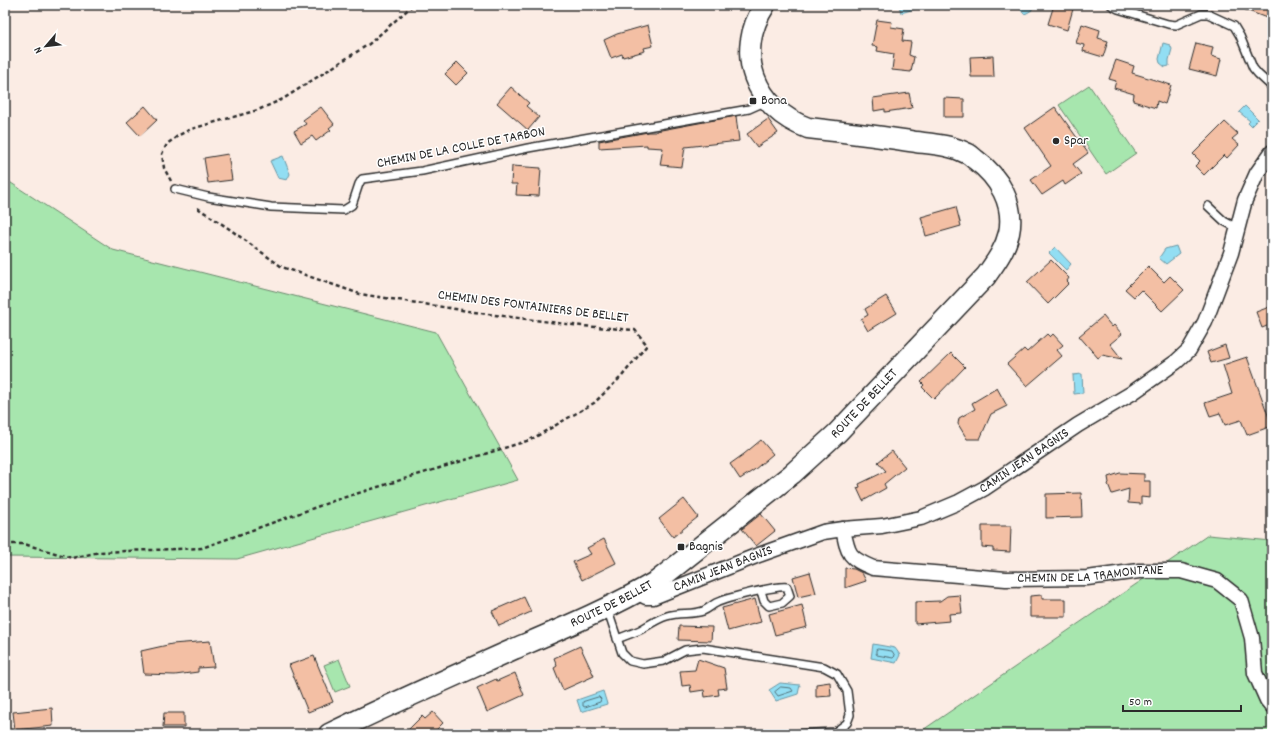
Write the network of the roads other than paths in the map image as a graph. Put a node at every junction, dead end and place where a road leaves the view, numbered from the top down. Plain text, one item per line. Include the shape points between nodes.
1 (764, 5) edge
2 (1111, 5) edge
3 (1272, 87) edge
4 (767, 101) junction
5 (1272, 152) edge
6 (176, 189) road end
7 (1208, 206) dead end
8 (1238, 228) junction
9 (843, 529) junction
10 (761, 591) dead end
11 (638, 592) junction
12 (607, 608) junction
13 (617, 639) junction
14 (1272, 706) edge
15 (329, 734) edge
16 (796, 734) edge

1 - 4 main road, ROUTE DE BELLET via 753,26 749,49 751,67
2 - 3 lane via 1168,24 1176,25 1201,14 1208,14 1234,26 1253,68
4 - 6 lane, CHEMIN DE LA COLLE DE TARBON via 749,109 528,148 422,172 362,179 352,205 344,210 271,207
4 - 11 main road, ROUTE DE BELLET via 790,120 808,128 941,145 967,153 982,164 1000,184 1009,210 1009,233 1000,255 986,276 863,407 792,474 657,581
5 - 8 street, CAMIN JEAN BAGNIS via 1257,173
7 - 8 lane via 1224,221
8 - 9 street, CAMIN JEAN BAGNIS via 1205,322 1188,350 1176,362 985,488 959,502 920,518 882,526
9 - 11 street, CAMIN JEAN BAGNIS via 823,532 653,597 646,597
9 - 14 street, CHEMIN DE LA TRAMONTANE via 847,548 855,561 873,568 1006,579 1086,578 1139,571 1181,571 1217,581 1241,600 1252,638 1255,673
10 - 13 lane via 726,599 705,611 665,616
11 - 12 main road, ROUTE DE BELLET
12 - 13 lane
12 - 15 main road, ROUTE DE BELLET
13 - 16 lane via 622,653 630,661 643,664 664,661 685,650 703,648 824,667 837,674 847,691 850,715 847,723 835,732

